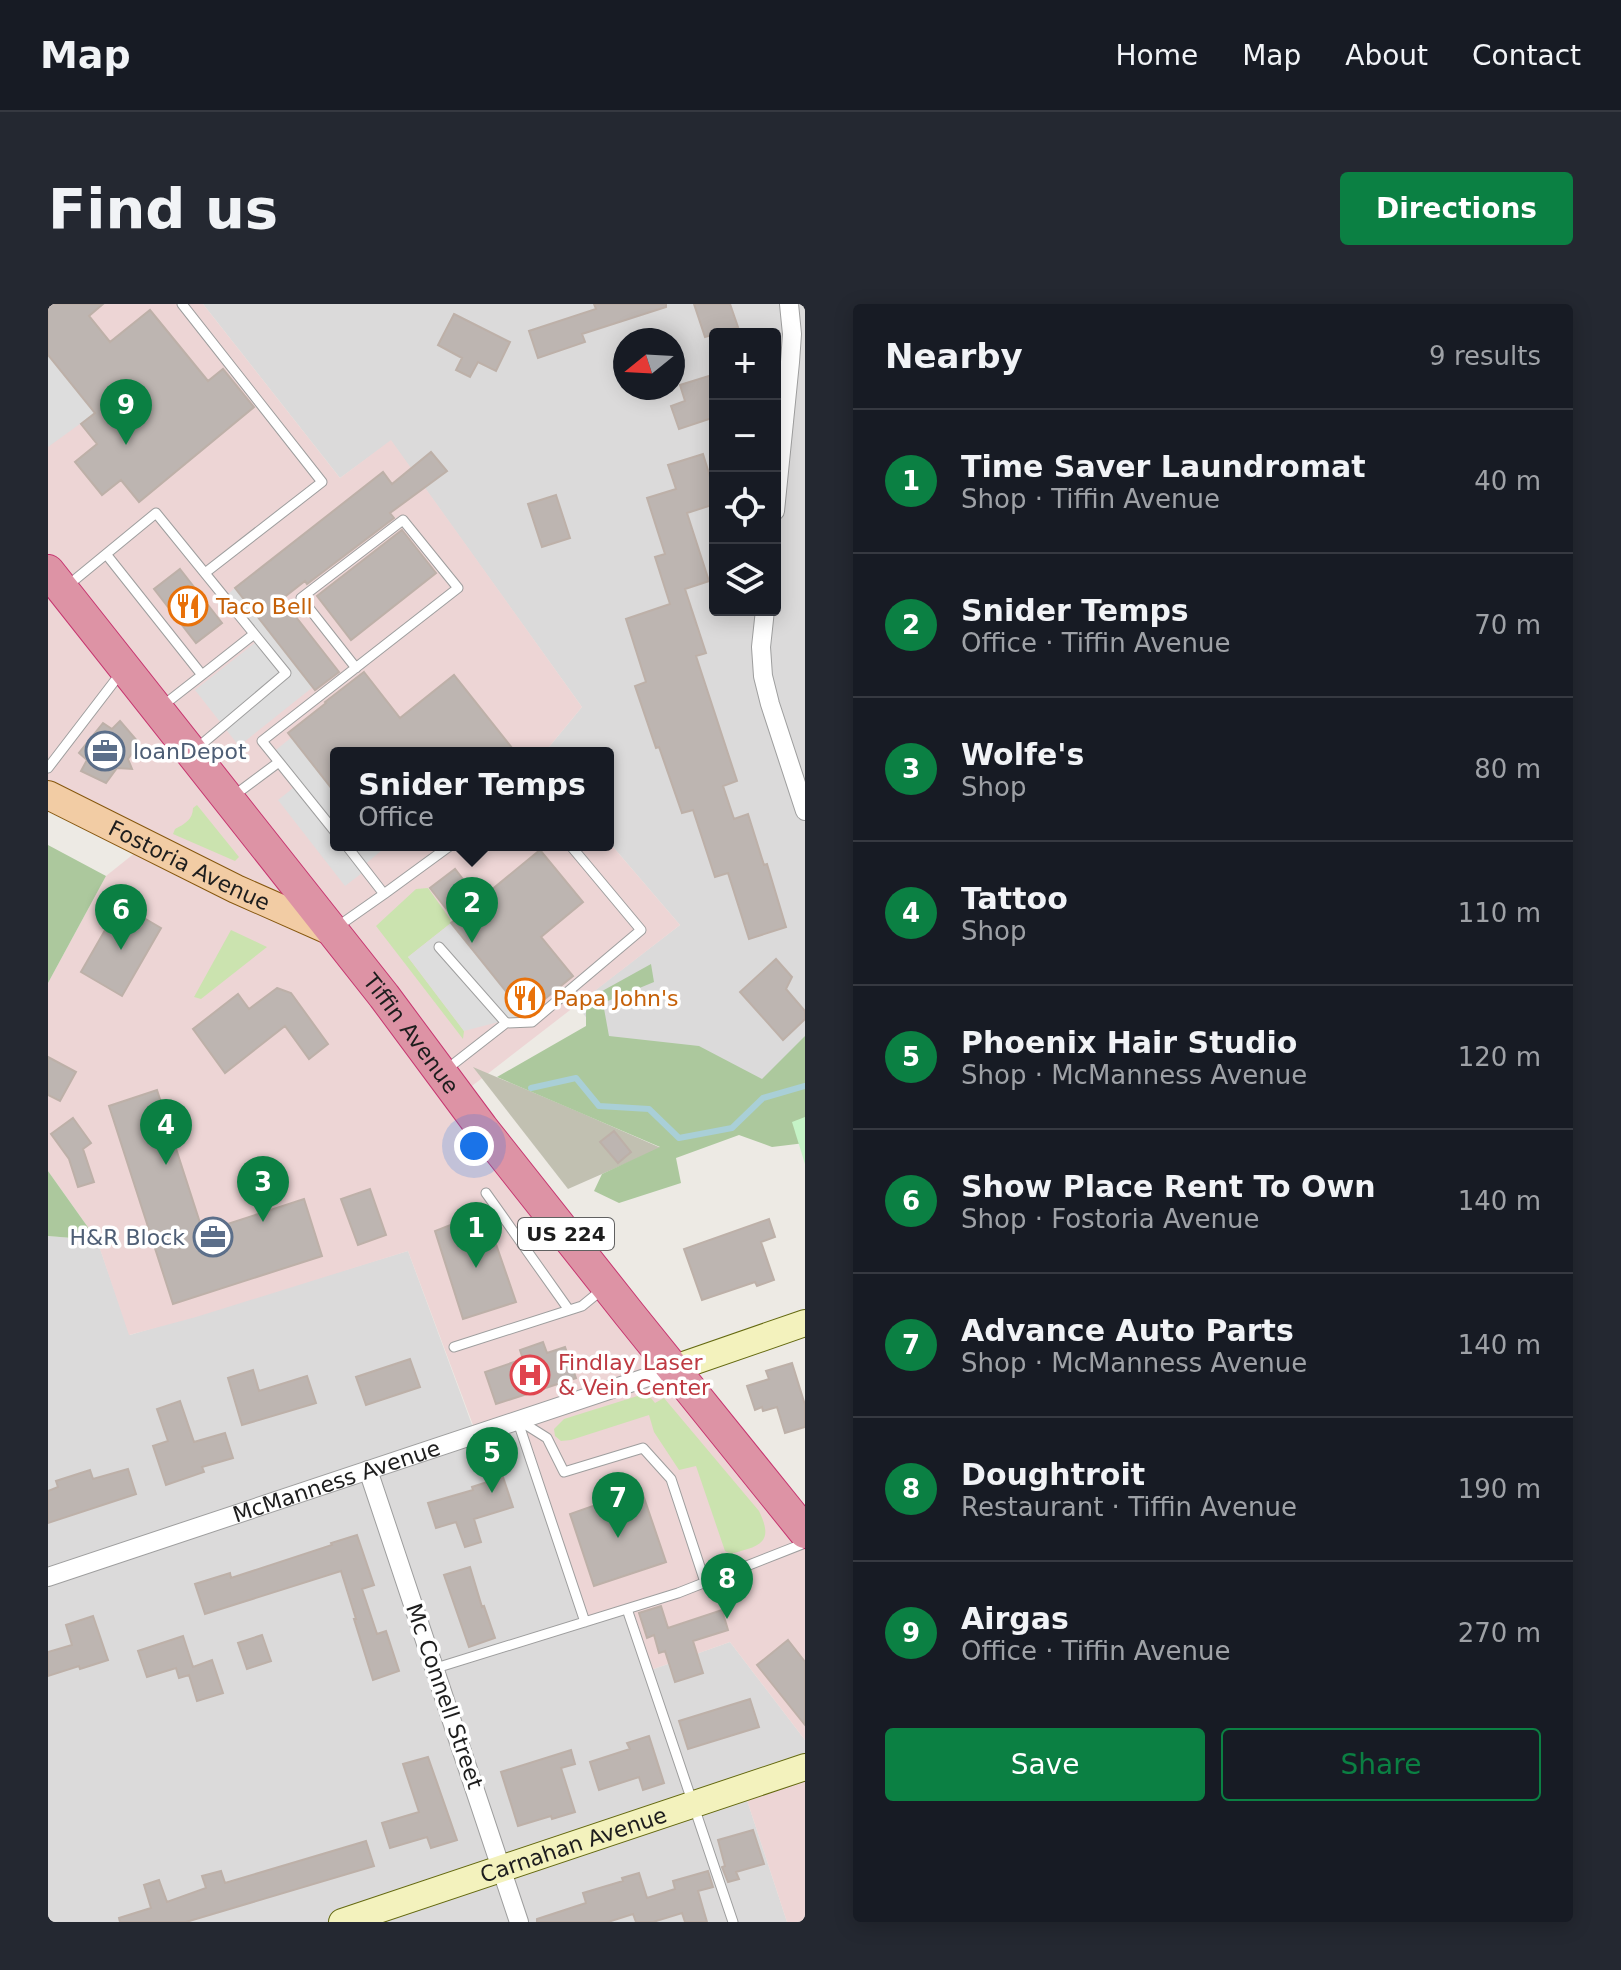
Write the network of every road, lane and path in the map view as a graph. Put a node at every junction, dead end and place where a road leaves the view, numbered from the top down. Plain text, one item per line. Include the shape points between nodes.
1 (182, 304) edge
2 (789, 304) edge
3 (779, 472) edge
4 (106, 554) junction
5 (205, 573) junction
6 (55, 580) edge
7 (764, 616) edge
8 (254, 634) junction
9 (125, 668) junction
10 (356, 668) junction
11 (202, 675) junction
12 (158, 710) junction
13 (192, 752) junction
14 (279, 762) junction
15 (48, 768) edge
16 (48, 795) edge
17 (229, 799) junction
18 (805, 811) edge
19 (330, 826) edge
20 (351, 851) edge
21 (443, 851) edge
22 (575, 851) edge
23 (384, 894) junction
24 (331, 931) junction
25 (439, 947) dead end
26 (506, 1023) junction
27 (442, 1074) junction
28 (486, 1193) dead end
29 (606, 1285) junction
30 (569, 1310) junction
31 (805, 1323) edge
32 (454, 1347) dead end
33 (672, 1369) junction
34 (517, 1419) junction
35 (368, 1470) junction
36 (805, 1532) edge
37 (805, 1543) edge
38 (48, 1577) edge
39 (705, 1582) junction
40 (627, 1609) junction
41 (585, 1622) junction
42 (436, 1668) junction
43 (805, 1767) edge
44 (693, 1804) junction
45 (502, 1868) junction
46 (342, 1922) edge
47 (519, 1922) edge
48 (733, 1922) edge

1 - 5 lane via 322,482
2 - 3 street via 792,334
4 - 5 lane via 156,513
4 - 6 lane
4 - 11 lane
5 - 8 lane
6 - 9 highway, Tiffin Avenue / US 224
7 - 18 street via 763,676
8 - 11 lane
8 - 13 lane via 286,673
9 - 12 highway, Tiffin Avenue / US 224
9 - 15 lane
10 - 10 lane via 458,588 403,520 301,598
10 - 14 lane via 262,741
11 - 12 lane
12 - 13 highway, Tiffin Avenue / US 224
13 - 17 highway, Tiffin Avenue / US 224
14 - 17 lane
14 - 19 lane
16 - 24 main road, Fostoria Avenue
17 - 24 highway, Tiffin Avenue / US 224
20 - 23 lane
21 - 23 lane
22 - 26 lane via 641,930 532,1022
23 - 24 lane
24 - 27 highway, Tiffin Avenue / US 224
25 - 26 lane
26 - 27 lane
27 - 29 highway, Tiffin Avenue / US 224
28 - 30 lane
29 - 30 lane
29 - 33 highway, Tiffin Avenue / US 224
30 - 32 lane
31 - 33 street, McManness Avenue
33 - 34 street, McManness Avenue
33 - 36 highway, Tiffin Avenue / US 224
34 - 35 street, McManness Avenue
34 - 39 lane via 547,1438 564,1472 643,1448 671,1479
34 - 41 lane
35 - 38 street, McManness Avenue
35 - 42 street, Mc Connell Street
37 - 39 lane
39 - 40 lane
40 - 41 lane
40 - 44 lane
41 - 42 lane
42 - 45 street, Mc Connell Street
43 - 44 street, Carnahan Avenue
44 - 45 street, Carnahan Avenue
44 - 48 lane
45 - 46 street, Carnahan Avenue
45 - 47 street, Mc Connell Street

